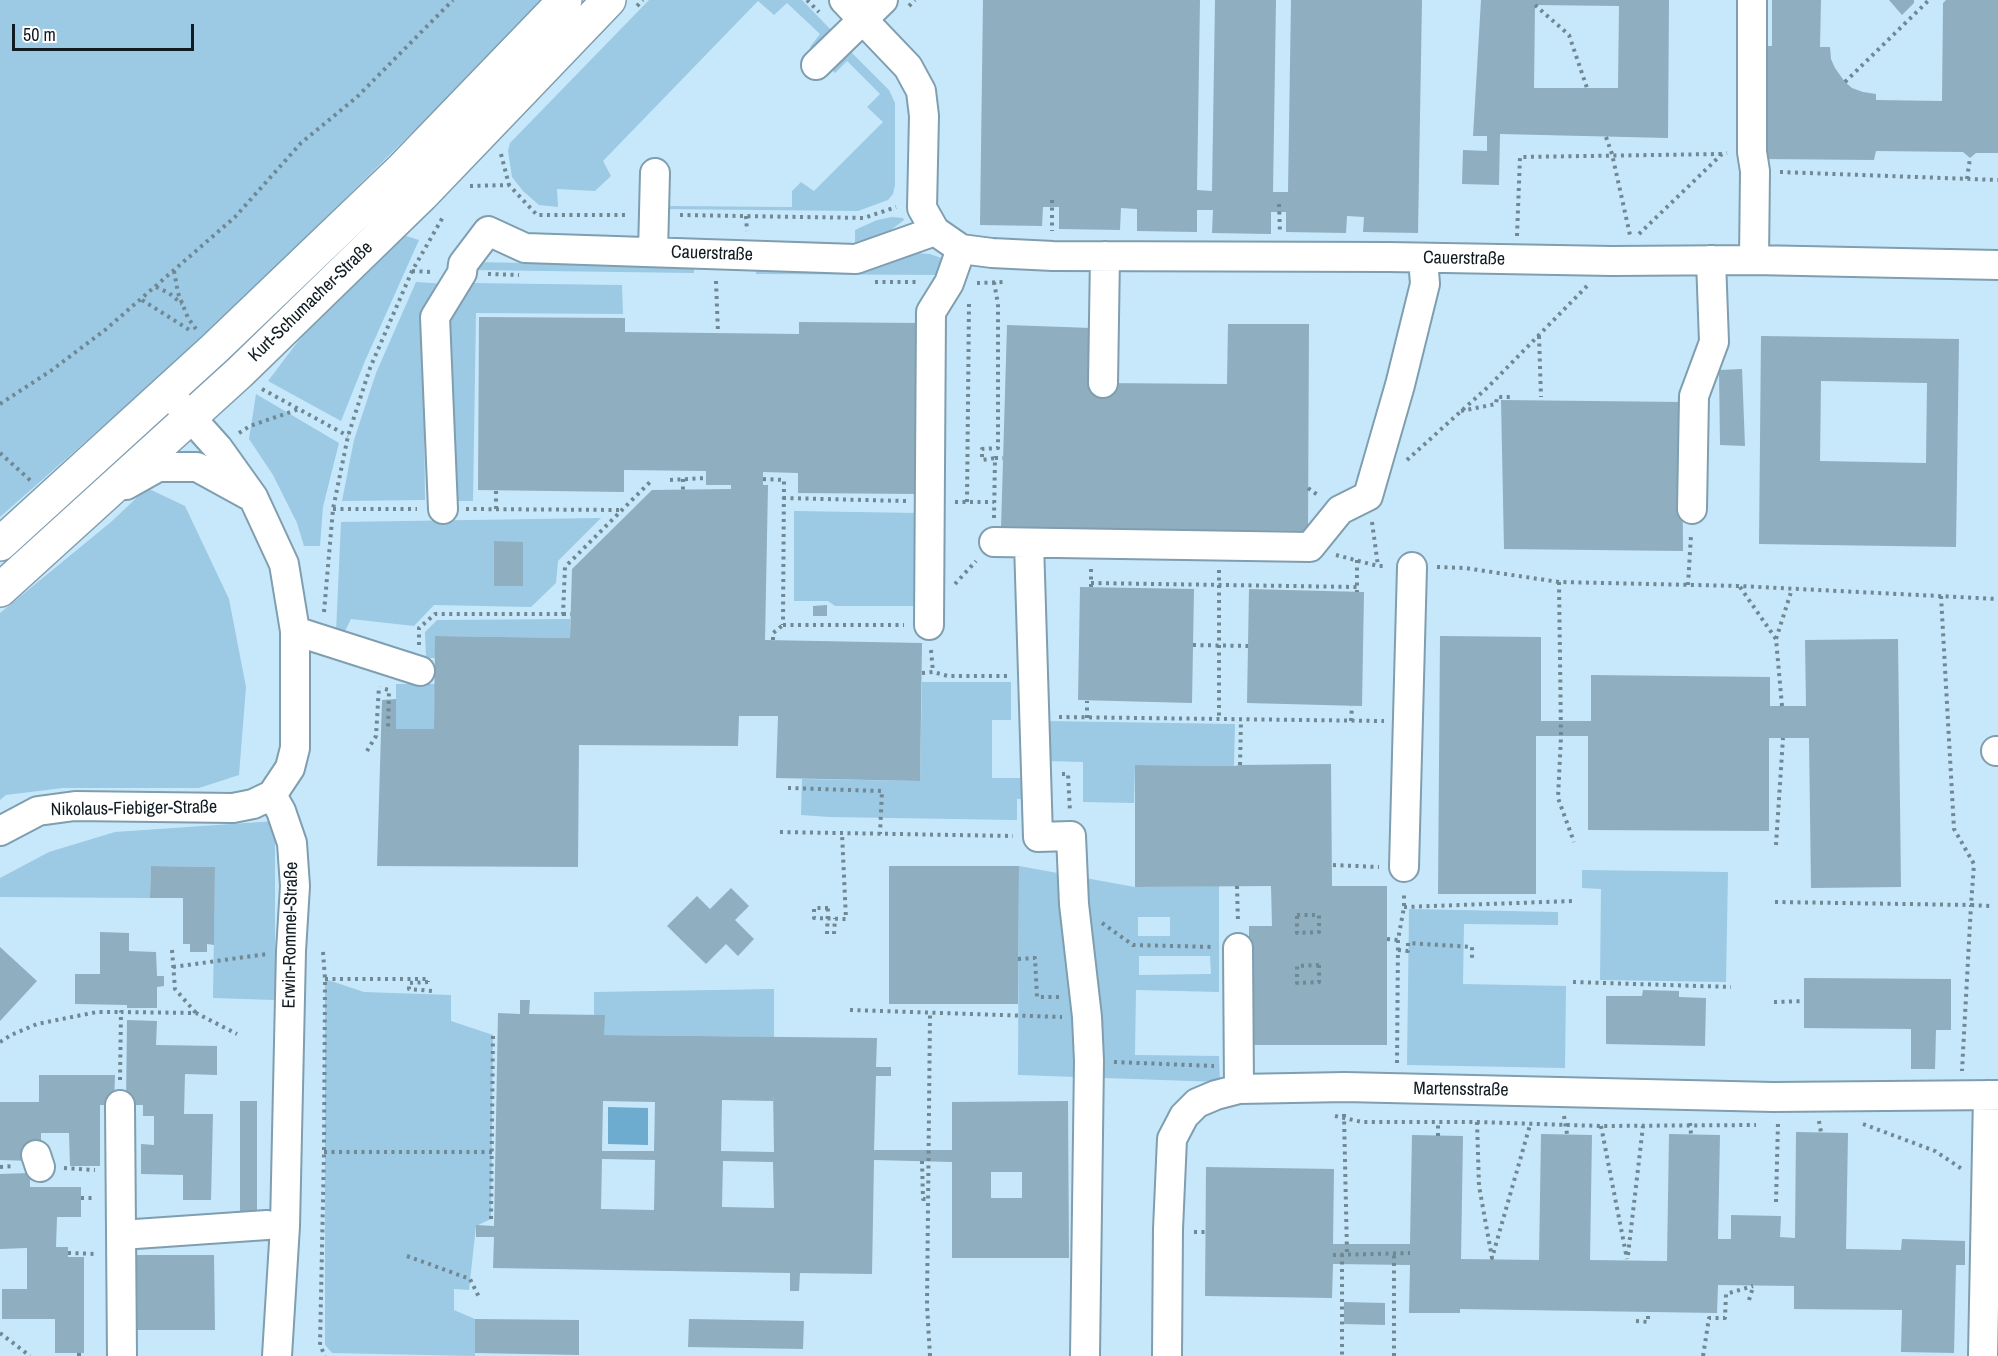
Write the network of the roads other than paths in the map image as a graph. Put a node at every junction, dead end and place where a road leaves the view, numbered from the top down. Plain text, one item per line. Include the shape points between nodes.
1 (565, 0) edge
2 (609, 0) edge
3 (883, 0) edge
4 (1752, 0) edge
5 (850, 19) edge
6 (816, 65) dead end
7 (655, 174) dead end
8 (928, 219) junction
9 (961, 249) junction
10 (652, 252) junction
11 (1105, 256) junction
12 (1423, 258) junction
13 (1711, 260) junction
14 (1754, 260) junction
15 (1998, 265) edge
16 (1103, 383) dead end
17 (167, 392) junction
18 (191, 416) junction
19 (253, 497) junction
20 (100, 499) junction
21 (443, 509) road end
22 (1692, 509) road end
23 (994, 542) road end
24 (1029, 543) junction
25 (0, 544) edge
26 (1412, 567) road end
27 (0, 590) edge
28 (929, 625) road end
29 (295, 631) junction
30 (420, 671) road end
31 (272, 795) junction
32 (0, 831) edge
33 (1404, 867) road end
34 (1238, 948) road end
35 (1238, 1078) junction
36 (1993, 1095) edge
37 (122, 1109) road end
38 (267, 1225) dead end
39 (115, 1248) junction
40 (122, 1356) edge
41 (277, 1356) edge
42 (1085, 1356) edge
43 (1167, 1356) edge
44 (1983, 1356) edge

1 - 17 main road, Kurt-Schumacher-Straße via 401,170
2 - 18 main road, Kurt-Schumacher-Straße via 422,195
3 - 5 street
4 - 14 street
5 - 6 street
5 - 8 street via 908,67 921,91
7 - 10 street
8 - 9 street, Cauerstraße
8 - 10 street, Cauerstraße via 856,259
9 - 11 street, Cauerstraße
9 - 28 street via 949,283 931,312
10 - 21 street, Cauerstraße via 525,248 488,231 463,264 462,273 435,317
11 - 12 street, Cauerstraße
11 - 16 street
12 - 13 street, Cauerstraße
12 - 24 street via 1425,284 1368,496 1340,510 1310,547
13 - 14 street, Cauerstraße
13 - 22 street via 1714,342 1694,396
14 - 15 street, Cauerstraße
17 - 18 street
17 - 25 main road, Kurt-Schumacher-Straße
18 - 19 street
18 - 20 main road, Kurt-Schumacher-Straße
19 - 20 street via 197,467 158,467
19 - 29 street via 284,564
20 - 27 main road, Kurt-Schumacher-Straße
23 - 24 street
24 - 42 street via 1038,837 1071,836 1086,1007 1089,1061
26 - 33 street
29 - 30 street
29 - 31 street via 295,748 290,768
31 - 32 street, Nikolaus-Fiebiger-Straße via 233,808 75,806 38,811
31 - 41 street, Erwin-Rommel-Straße via 292,843 296,886 291,951 287,1188
34 - 35 street
35 - 36 street, Martensstraße via 1345,1087 1773,1097
35 - 43 street, Martensstraße via 1216,1095 1197,1103 1184,1116 1172,1139
36 - 44 street via 1985,1184
37 - 39 street
38 - 39 street
39 - 40 street

